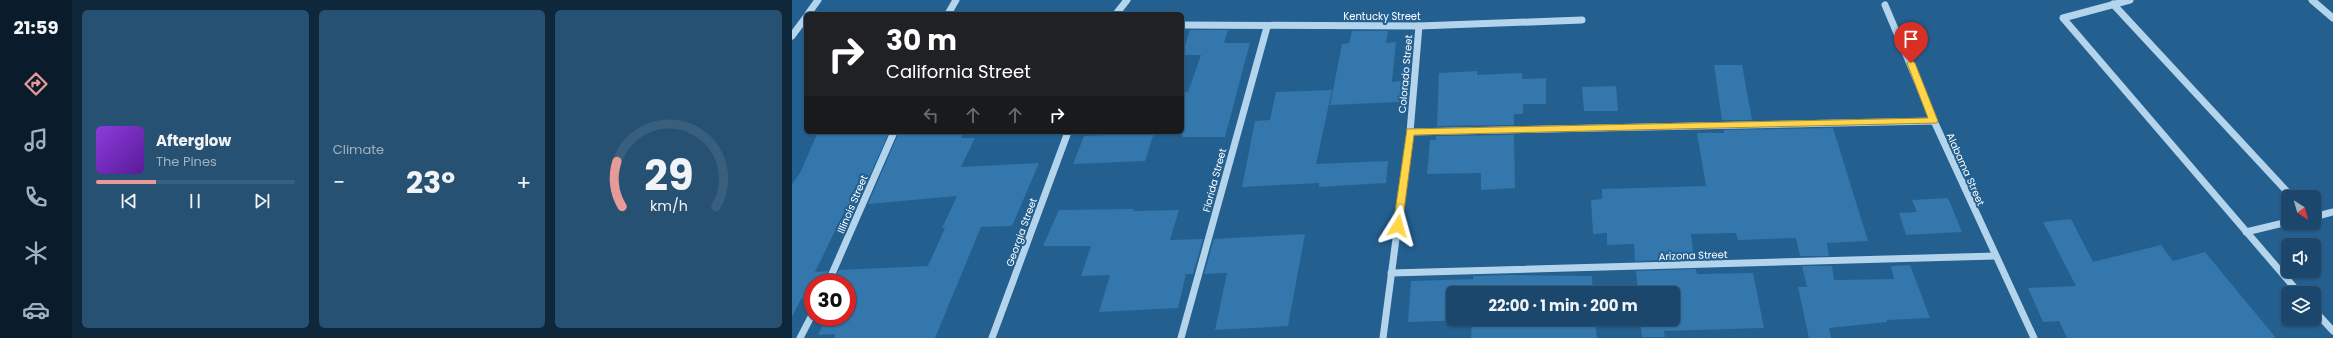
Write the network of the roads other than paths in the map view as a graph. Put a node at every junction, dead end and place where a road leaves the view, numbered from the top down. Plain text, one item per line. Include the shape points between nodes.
1 (818, 0) edge
2 (956, 0) edge
3 (1127, 0) edge
4 (2130, 0) edge
5 (2312, 0) edge
6 (2113, 4) junction
7 (1885, 5) dead end
8 (809, 12) edge
9 (949, 12) edge
10 (1118, 12) edge
11 (2333, 18) edge
12 (804, 19) edge
13 (1582, 20) dead end
14 (1184, 25) edge
15 (1419, 26) junction
16 (1266, 27) junction
17 (792, 36) edge
18 (1934, 121) junction
19 (1410, 132) junction
20 (893, 134) edge
21 (1067, 134) edge
22 (2286, 190) edge
23 (2333, 212) edge
24 (2321, 215) edge
25 (2281, 224) edge
26 (2246, 232) junction
27 (1995, 256) junction
28 (832, 274) edge
29 (1391, 274) junction
30 (2293, 286) edge
31 (2321, 318) edge
32 (806, 326) edge
33 (2333, 331) edge
34 (800, 338) edge
35 (992, 338) edge
36 (1181, 338) edge
37 (1383, 338) edge
38 (2034, 338) edge

1 - 8 street
2 - 9 street
3 - 10 street
4 - 6 street
5 - 11 street
6 - 22 street
6 - 26 street via 2062,18
7 - 18 street, Alabama Street
12 - 17 street
13 - 15 street, Kentucky Street
14 - 16 street, Kentucky Street
15 - 16 street, Kentucky Street
15 - 19 street, Colorado Street
16 - 36 street, Florida Street
18 - 19 street
18 - 27 street, Alabama Street
19 - 29 street, Colorado Street
20 - 28 street, Illinois Street
21 - 35 street, Georgia Street
23 - 24 street
25 - 26 street
26 - 30 street
27 - 29 street, Arizona Street
27 - 38 street, Alabama Street
29 - 37 street, Colorado Street
31 - 33 street
32 - 34 street

